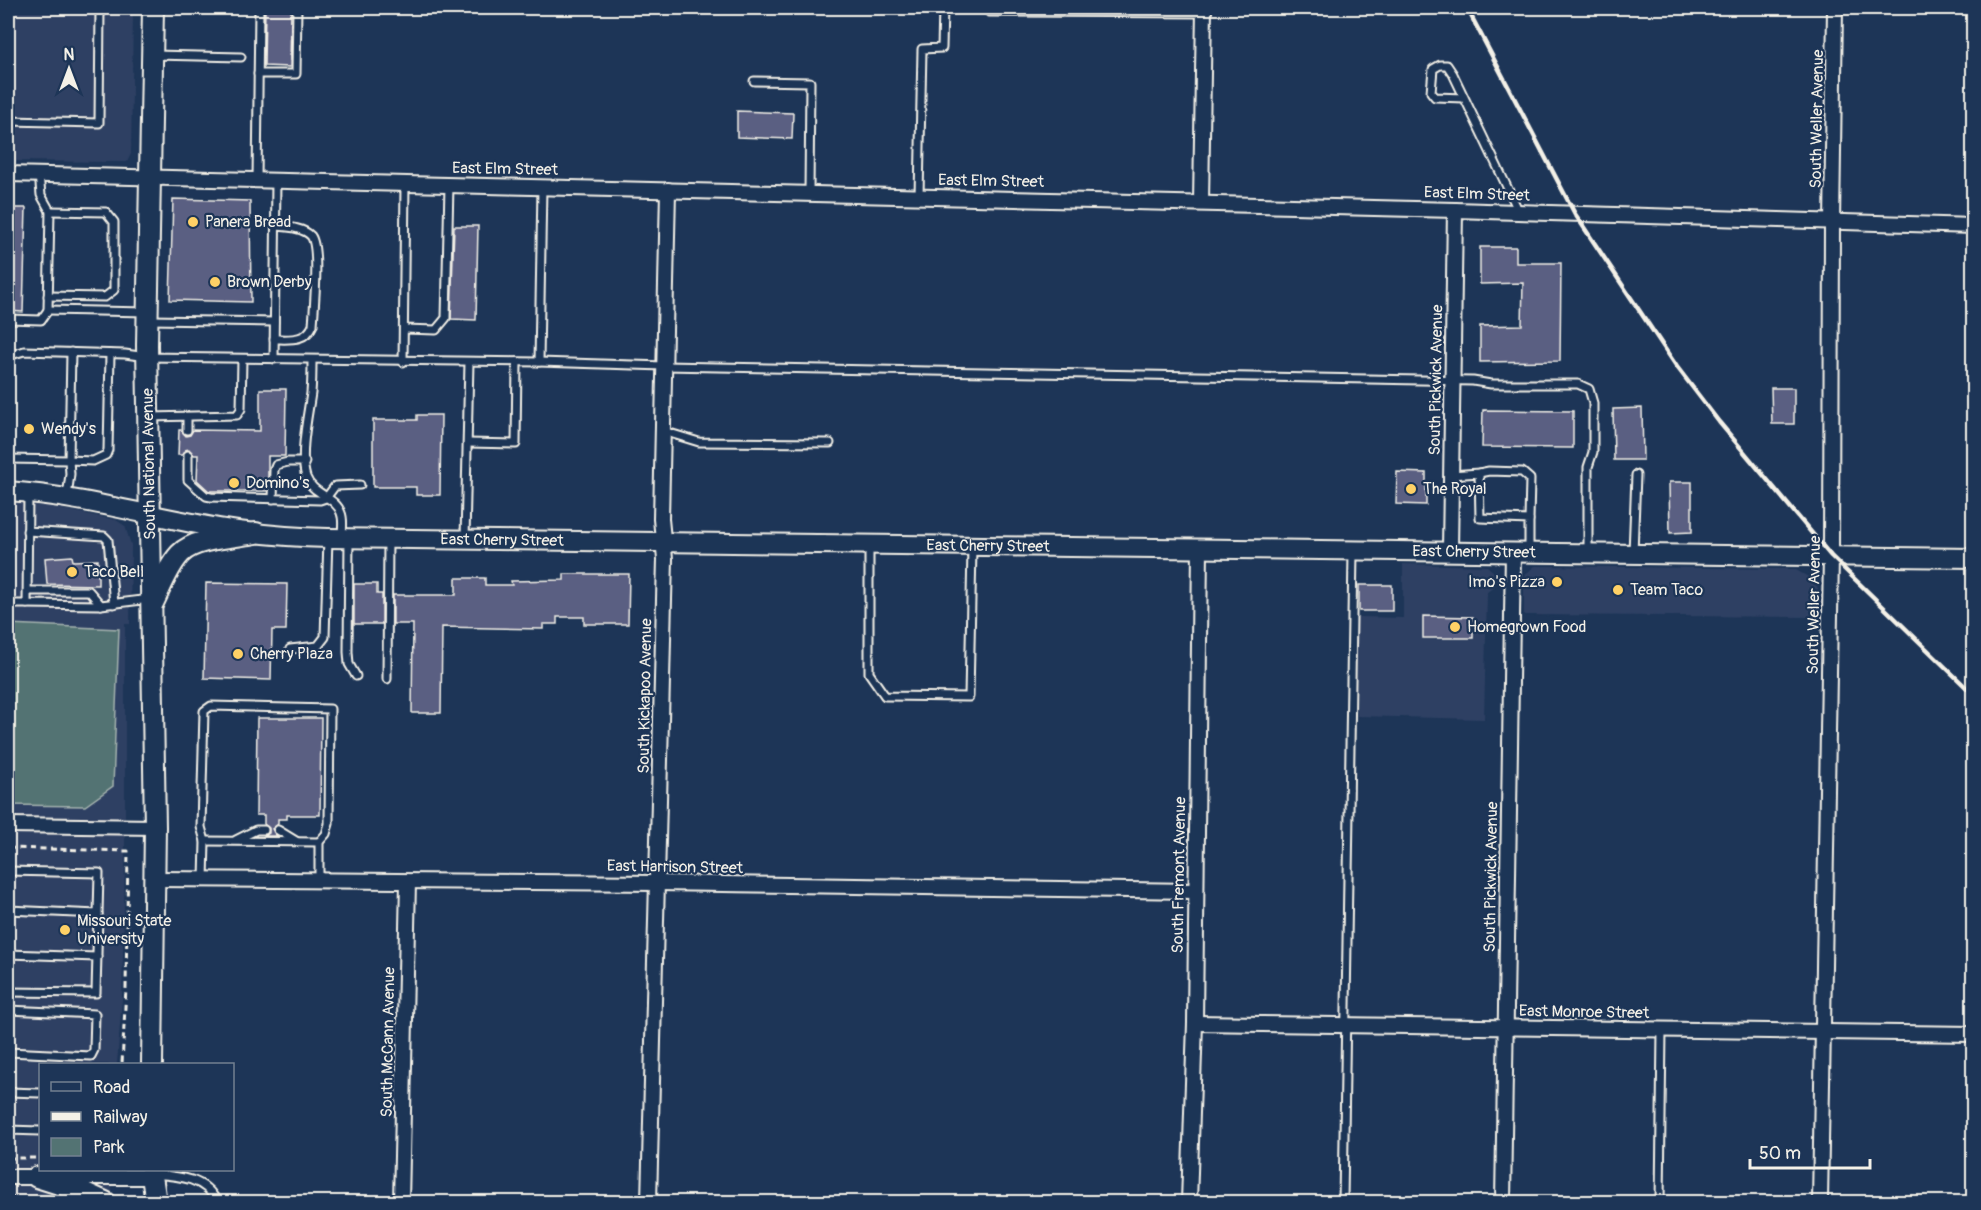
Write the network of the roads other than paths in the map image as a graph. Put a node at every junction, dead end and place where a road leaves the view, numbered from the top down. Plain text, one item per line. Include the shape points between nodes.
1 (100, 8) edge
2 (153, 8) edge
3 (259, 8) edge
4 (297, 8) edge
5 (943, 8) edge
6 (1835, 8) edge
7 (1204, 10) edge
8 (989, 12) dead end
9 (152, 55) junction
10 (241, 57) dead end
11 (258, 74) junction
12 (754, 81) dead end
13 (1464, 98) junction
14 (8, 121) edge
15 (8, 174) edge
16 (39, 174) junction
17 (150, 177) junction
18 (256, 180) junction
19 (276, 181) junction
20 (405, 184) junction
21 (449, 185) junction
22 (542, 187) junction
23 (668, 190) junction
24 (809, 194) junction
25 (919, 196) junction
26 (1201, 203) junction
27 (1455, 210) junction
28 (50, 211) junction
29 (1519, 212) junction
30 (1832, 223) junction
31 (275, 226) junction
32 (1974, 226) edge
33 (48, 296) junction
34 (48, 310) junction
35 (148, 316) junction
36 (8, 319) edge
37 (274, 322) junction
38 (404, 329) junction
39 (274, 339) junction
40 (70, 352) junction
41 (110, 354) junction
42 (8, 356) edge
43 (147, 357) junction
44 (242, 359) junction
45 (273, 359) junction
46 (312, 360) junction
47 (403, 362) junction
48 (469, 362) junction
49 (517, 362) junction
50 (539, 362) junction
51 (664, 366) junction
52 (1452, 381) junction
53 (148, 417) junction
54 (187, 417) junction
55 (187, 430) dead end
56 (663, 432) junction
57 (468, 443) junction
58 (830, 443) dead end
59 (188, 455) dead end
60 (8, 459) edge
61 (69, 460) junction
62 (304, 462) junction
63 (1479, 473) junction
64 (1451, 475) junction
65 (1635, 475) dead end
66 (360, 485) dead end
67 (8, 491) edge
68 (28, 493) junction
69 (326, 498) junction
70 (67, 499) junction
71 (273, 499) junction
72 (149, 515) junction
73 (1529, 520) junction
74 (27, 531) junction
75 (256, 533) junction
76 (340, 538) junction
77 (465, 538) junction
78 (388, 539) junction
79 (663, 541) junction
80 (869, 544) junction
81 (972, 545) junction
82 (1200, 548) junction
83 (1353, 549) junction
84 (1450, 550) junction
85 (1521, 551) junction
86 (1588, 552) junction
87 (1633, 553) junction
88 (1832, 556) junction
89 (1974, 558) edge
90 (28, 591) junction
91 (8, 604) edge
92 (27, 604) junction
93 (114, 604) junction
94 (151, 604) junction
95 (101, 605) junction
96 (290, 649) dead end
97 (356, 676) dead end
98 (387, 679) dead end
99 (8, 825) edge
100 (155, 827) junction
101 (264, 830) dead end
102 (278, 830) dead end
103 (205, 841) junction
104 (232, 841) junction
105 (298, 842) junction
106 (319, 842) junction
107 (8, 871) edge
108 (154, 879) junction
109 (204, 880) junction
110 (319, 881) junction
111 (408, 882) junction
112 (658, 883) junction
113 (1195, 891) junction
114 (8, 910) edge
115 (98, 914) junction
116 (8, 954) edge
117 (97, 957) junction
118 (8, 992) edge
119 (8, 1010) edge
120 (1195, 1023) junction
121 (1346, 1025) junction
122 (1506, 1027) junction
123 (1662, 1029) junction
124 (1823, 1032) junction
125 (1974, 1034) edge
126 (8, 1052) edge
127 (152, 1063) edge
128 (8, 1092) edge
129 (39, 1093) edge
130 (8, 1130) edge
131 (39, 1131) edge
132 (39, 1168) edge
133 (44, 1171) edge
134 (95, 1171) edge
135 (151, 1174) edge
136 (8, 1177) edge
137 (105, 1203) edge
138 (143, 1203) edge
139 (156, 1203) edge
140 (217, 1203) edge
141 (401, 1203) edge
142 (649, 1203) edge
143 (1190, 1203) edge
144 (1343, 1203) edge
145 (1503, 1203) edge
146 (1660, 1203) edge
147 (1820, 1203) edge

1 - 14 lane via 99,123
2 - 9 main road, South National Avenue
3 - 11 lane
4 - 11 lane via 296,74
5 - 25 lane via 942,48 922,49
6 - 30 street, South Weller Avenue
7 - 8 lane
7 - 26 street
9 - 10 lane
9 - 17 main road, South National Avenue
11 - 18 lane
12 - 24 lane via 810,82
13 - 13 lane via 1447,65 1432,69 1431,92 1435,97
13 - 29 lane
15 - 16 street, East Elm Street
16 - 17 street, East Elm Street
16 - 28 lane via 41,195
17 - 18 street, East Elm Street
17 - 35 main road, South National Avenue
18 - 19 street, East Elm Street
19 - 20 street, East Elm Street
19 - 31 lane
20 - 21 street, East Elm Street
20 - 38 lane
21 - 22 street, East Elm Street
21 - 38 lane via 446,318 436,330
22 - 23 street, East Elm Street
22 - 50 lane
23 - 24 street, East Elm Street
23 - 51 street, South Kickapoo Avenue
24 - 25 street, East Elm Street
25 - 26 street, East Elm Street
26 - 27 street, East Elm Street
27 - 29 street, East Elm Street
27 - 52 street, South Pickwick Avenue
28 - 33 lane
28 - 33 lane via 106,212 114,222 114,290 105,297
29 - 30 street, East Elm Street
30 - 32 street, East Elm Street
30 - 88 street, South Weller Avenue
31 - 37 lane
31 - 39 lane via 294,227 310,236 315,257 310,332 300,339
33 - 34 lane
34 - 35 lane
34 - 36 lane via 41,320
35 - 37 lane
35 - 43 main road, South National Avenue
37 - 39 lane
38 - 47 lane
39 - 45 lane
40 - 41 lane
40 - 42 lane via 24,351
40 - 61 lane
41 - 43 lane
41 - 61 lane via 106,455 93,461
43 - 44 lane
43 - 53 main road, South National Avenue
44 - 45 lane
44 - 54 lane via 241,410 237,415
45 - 46 lane
46 - 47 lane
46 - 62 lane
47 - 48 lane
48 - 49 lane
48 - 57 lane
49 - 50 lane
49 - 57 lane via 516,444
50 - 51 lane
51 - 52 lane
51 - 56 street, South Kickapoo Avenue
52 - 64 street, South Pickwick Avenue
52 - 86 lane via 1578,384 1589,389 1593,402 1593,452 1588,466
53 - 54 lane
53 - 72 main road, South National Avenue
54 - 55 lane
56 - 58 lane via 699,442
56 - 79 street, South Kickapoo Avenue
57 - 77 lane
59 - 71 lane via 188,480 206,496
60 - 61 lane
61 - 70 lane
62 - 69 lane via 307,480
62 - 71 lane via 276,465
63 - 64 lane
63 - 73 lane via 1480,518
63 - 73 lane via 1522,472 1530,479
64 - 84 street, South Pickwick Avenue
65 - 87 lane
66 - 69 lane via 335,486
67 - 68 street, East Cherry Street
68 - 70 street, East Cherry Street
68 - 74 lane
69 - 71 lane
69 - 76 lane via 341,512
70 - 72 street, East Cherry Street
72 - 75 street, East Cherry Street
72 - 94 main road, South National Avenue
73 - 85 lane
74 - 90 lane
74 - 93 lane via 104,536 108,540
75 - 76 street, East Cherry Street
75 - 94 main road via 193,545 180,554
76 - 78 street, East Cherry Street
76 - 96 lane via 324,637 318,646
76 - 97 lane via 349,664
77 - 78 street, East Cherry Street
77 - 79 street, East Cherry Street
78 - 98 lane
79 - 80 street, East Cherry Street
79 - 112 street, South Kickapoo Avenue
80 - 81 street, East Cherry Street
80 - 81 lane via 869,673 885,696 969,697
81 - 82 street, East Cherry Street
82 - 83 street, East Cherry Street
82 - 113 street, South Fremont Avenue
83 - 84 street, East Cherry Street
83 - 121 lane
84 - 85 street, East Cherry Street
85 - 86 street, East Cherry Street
85 - 122 street, South Pickwick Avenue
86 - 87 street, East Cherry Street
87 - 88 street, East Cherry Street
88 - 89 street, East Cherry Street
88 - 124 street, South Weller Avenue
90 - 92 lane
90 - 95 lane via 90,591
91 - 92 lane
92 - 95 lane
93 - 94 lane
93 - 95 lane
94 - 100 main road, South National Avenue
99 - 100 street
100 - 108 main road, South National Avenue
101 - 104 lane
102 - 105 lane
103 - 104 lane
103 - 106 lane via 201,827 204,711 211,706 330,709 329,824
103 - 109 lane
104 - 105 lane
105 - 106 lane
106 - 110 lane
107 - 115 lane via 99,873
108 - 109 street, East Harrison Street
108 - 127 main road, South National Avenue
109 - 110 street, East Harrison Street
110 - 111 street, East Harrison Street
111 - 112 street, East Harrison Street
111 - 141 street, South McCann Avenue
112 - 113 street, East Harrison Street
112 - 142 street, South Kickapoo Avenue
113 - 120 street, South Fremont Avenue
114 - 115 lane
115 - 117 lane
116 - 117 lane
117 - 118 lane via 96,993
119 - 126 lane via 95,1014 91,1056
120 - 121 street, East Monroe Street
120 - 143 street, South Fremont Avenue
121 - 122 street, East Monroe Street
121 - 144 lane
122 - 123 street, East Monroe Street
122 - 145 street, South Pickwick Avenue
123 - 124 street, East Monroe Street
123 - 146 lane
124 - 125 street, East Monroe Street
124 - 147 street, South Weller Avenue
128 - 129 lane
130 - 131 lane
132 - 136 street
133 - 137 main road
134 - 135 street
135 - 138 main road
135 - 139 main road
135 - 140 lane via 194,1181 208,1189

